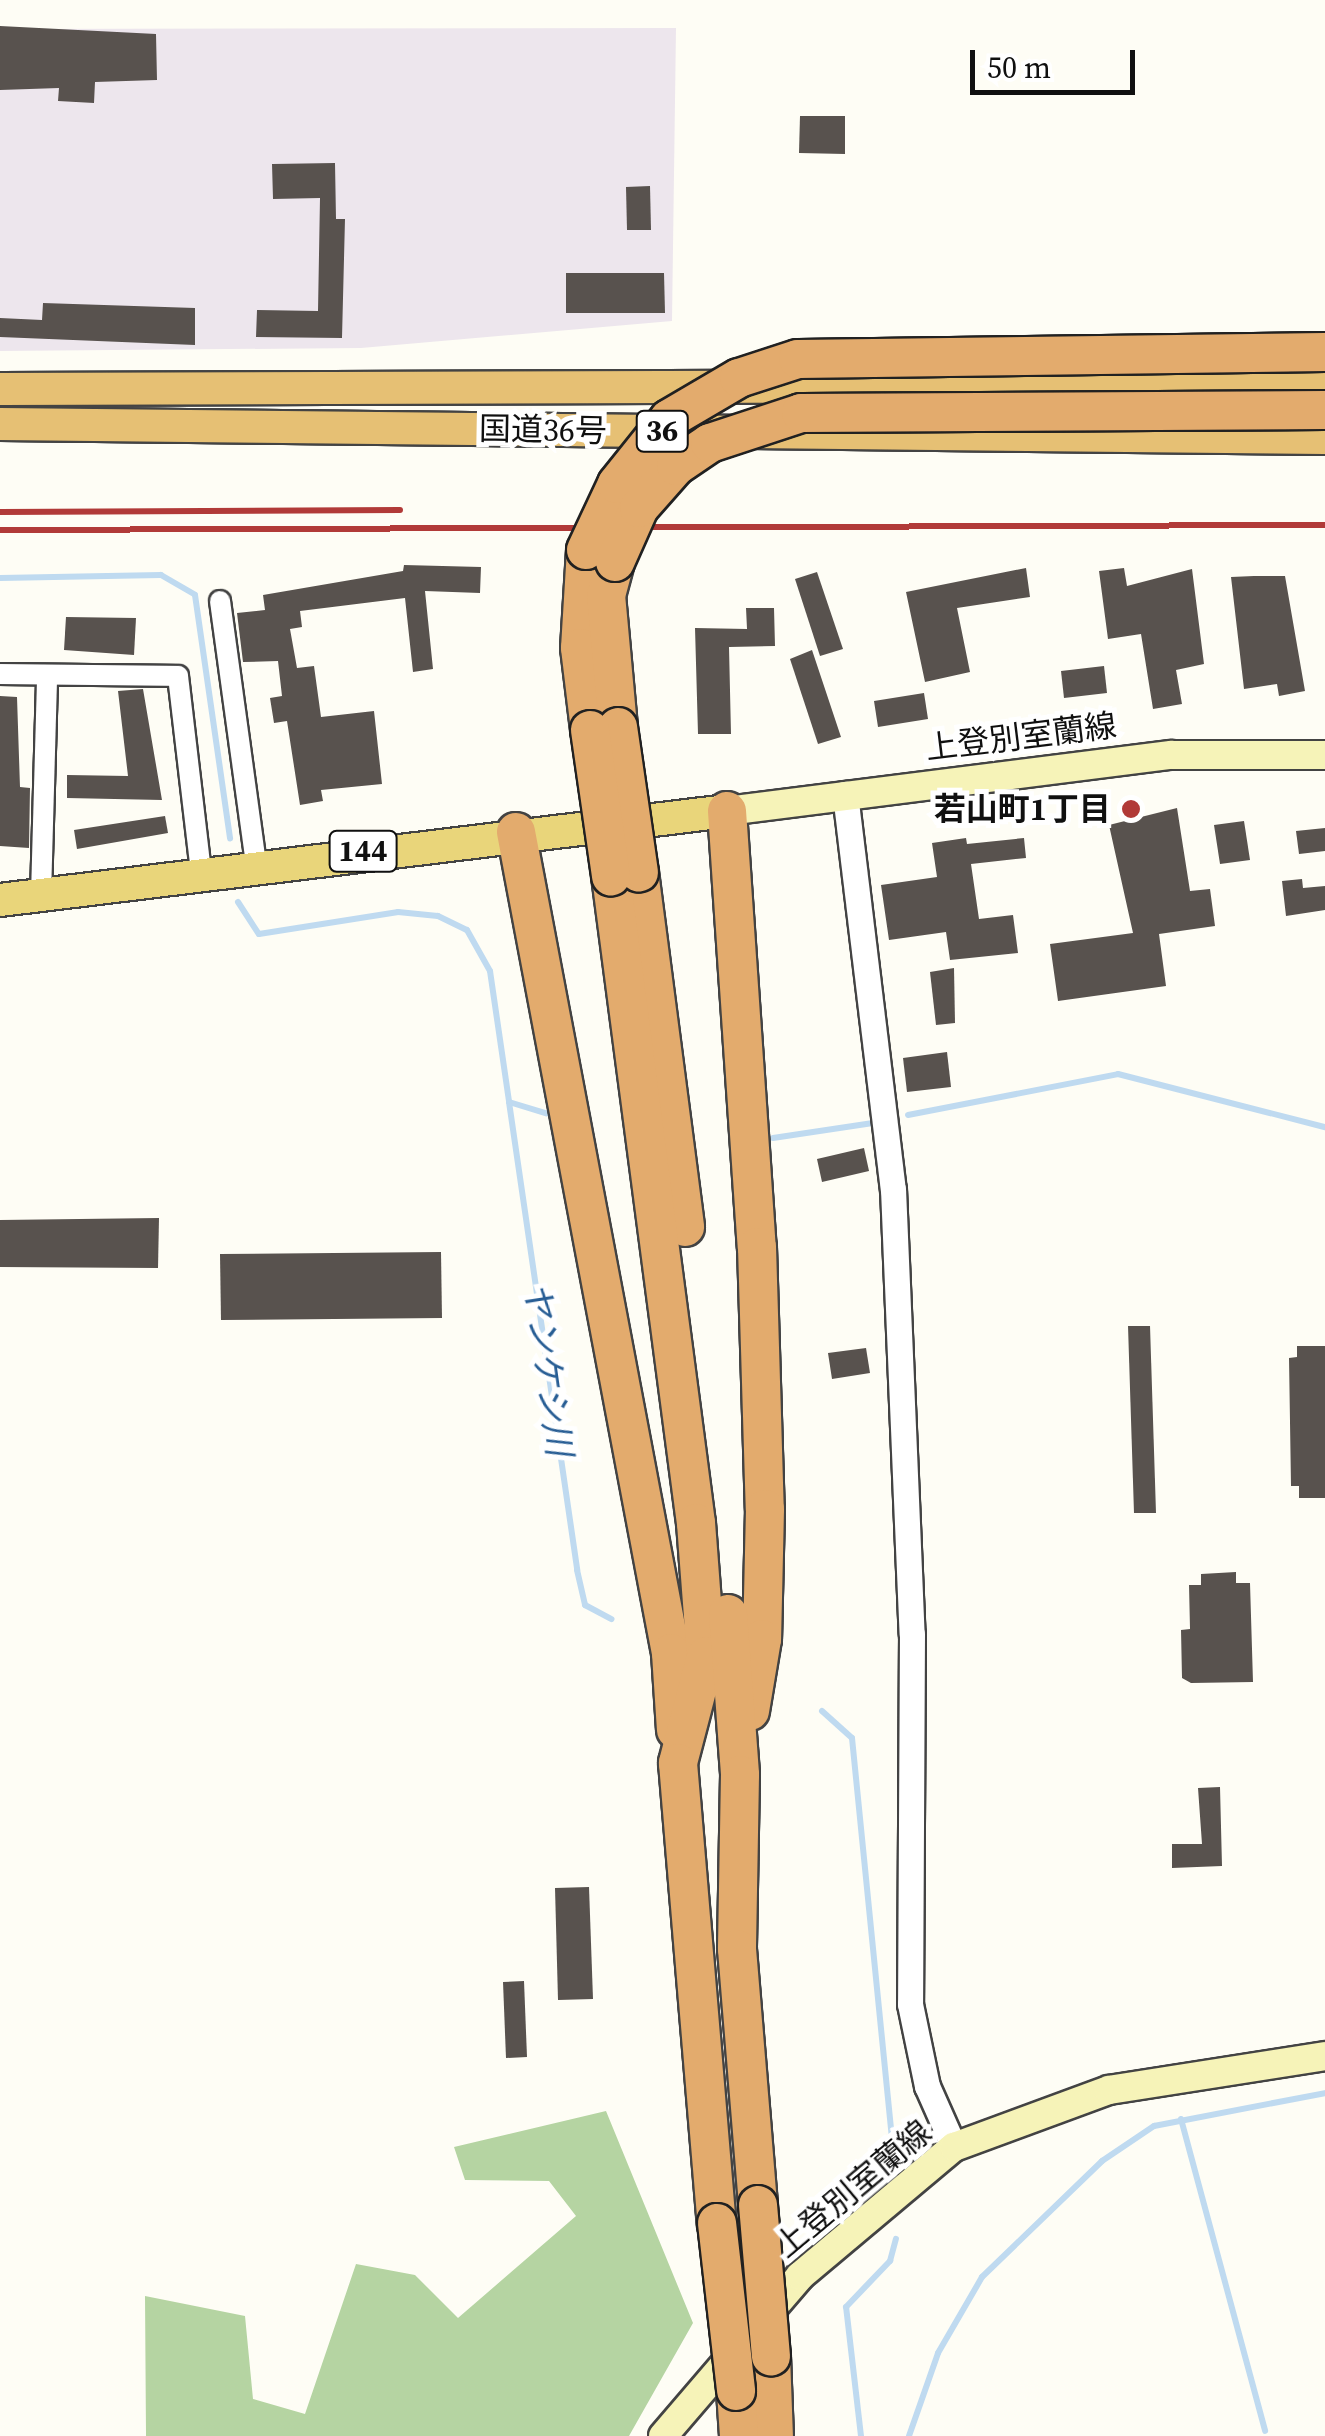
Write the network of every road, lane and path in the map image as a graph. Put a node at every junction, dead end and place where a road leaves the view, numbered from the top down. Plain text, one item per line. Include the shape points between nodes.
1 (1325, 352) edge
2 (1325, 384) edge
3 (0, 389) edge
4 (1325, 410) edge
5 (0, 424) edge
6 (1325, 438) edge
7 (600, 556) junction
8 (220, 601) dead end
9 (0, 674) edge
10 (48, 675) junction
11 (1325, 755) edge
12 (845, 794) junction
13 (727, 811) junction
14 (516, 832) junction
15 (256, 864) junction
16 (201, 872) junction
17 (625, 874) junction
18 (41, 894) junction
19 (0, 900) edge
20 (678, 1762) junction
21 (740, 1775) junction
22 (1325, 2056) edge
23 (954, 2147) junction
24 (775, 2398) junction
25 (663, 2436) edge
26 (739, 2436) edge
27 (774, 2436) edge
28 (787, 2436) edge

1 - 7 highway, bridge via 798,359 740,378 669,419 618,484
2 - 3 highway, 国道36号 / 36
4 - 7 highway, bridge via 801,413 710,443 676,466
5 - 6 highway, 国道36号 / 36
7 - 17 highway, bridge via 580,648 604,728
8 - 15 street
9 - 10 street
10 - 16 street via 178,676
10 - 18 street
11 - 12 main road, 上登別室蘭線 via 1172,755
12 - 13 main road, 上登別室蘭線
12 - 23 street via 893,1189 912,1634 910,2004 927,2086
13 - 14 main road, 144
13 - 21 highway via 757,1247 765,1509 762,1639
14 - 15 main road, 144
14 - 20 highway via 671,1652
15 - 16 main road, 144
16 - 18 main road, 144
17 - 20 highway via 706,1656
17 - 21 highway via 720,1525
18 - 19 main road, 144
20 - 26 highway, bridge
21 - 24 highway, bridge via 737,1949
22 - 23 main road, 上登別室蘭線 via 1109,2090
23 - 25 main road, 上登別室蘭線 via 800,2276
24 - 27 highway
24 - 28 highway

